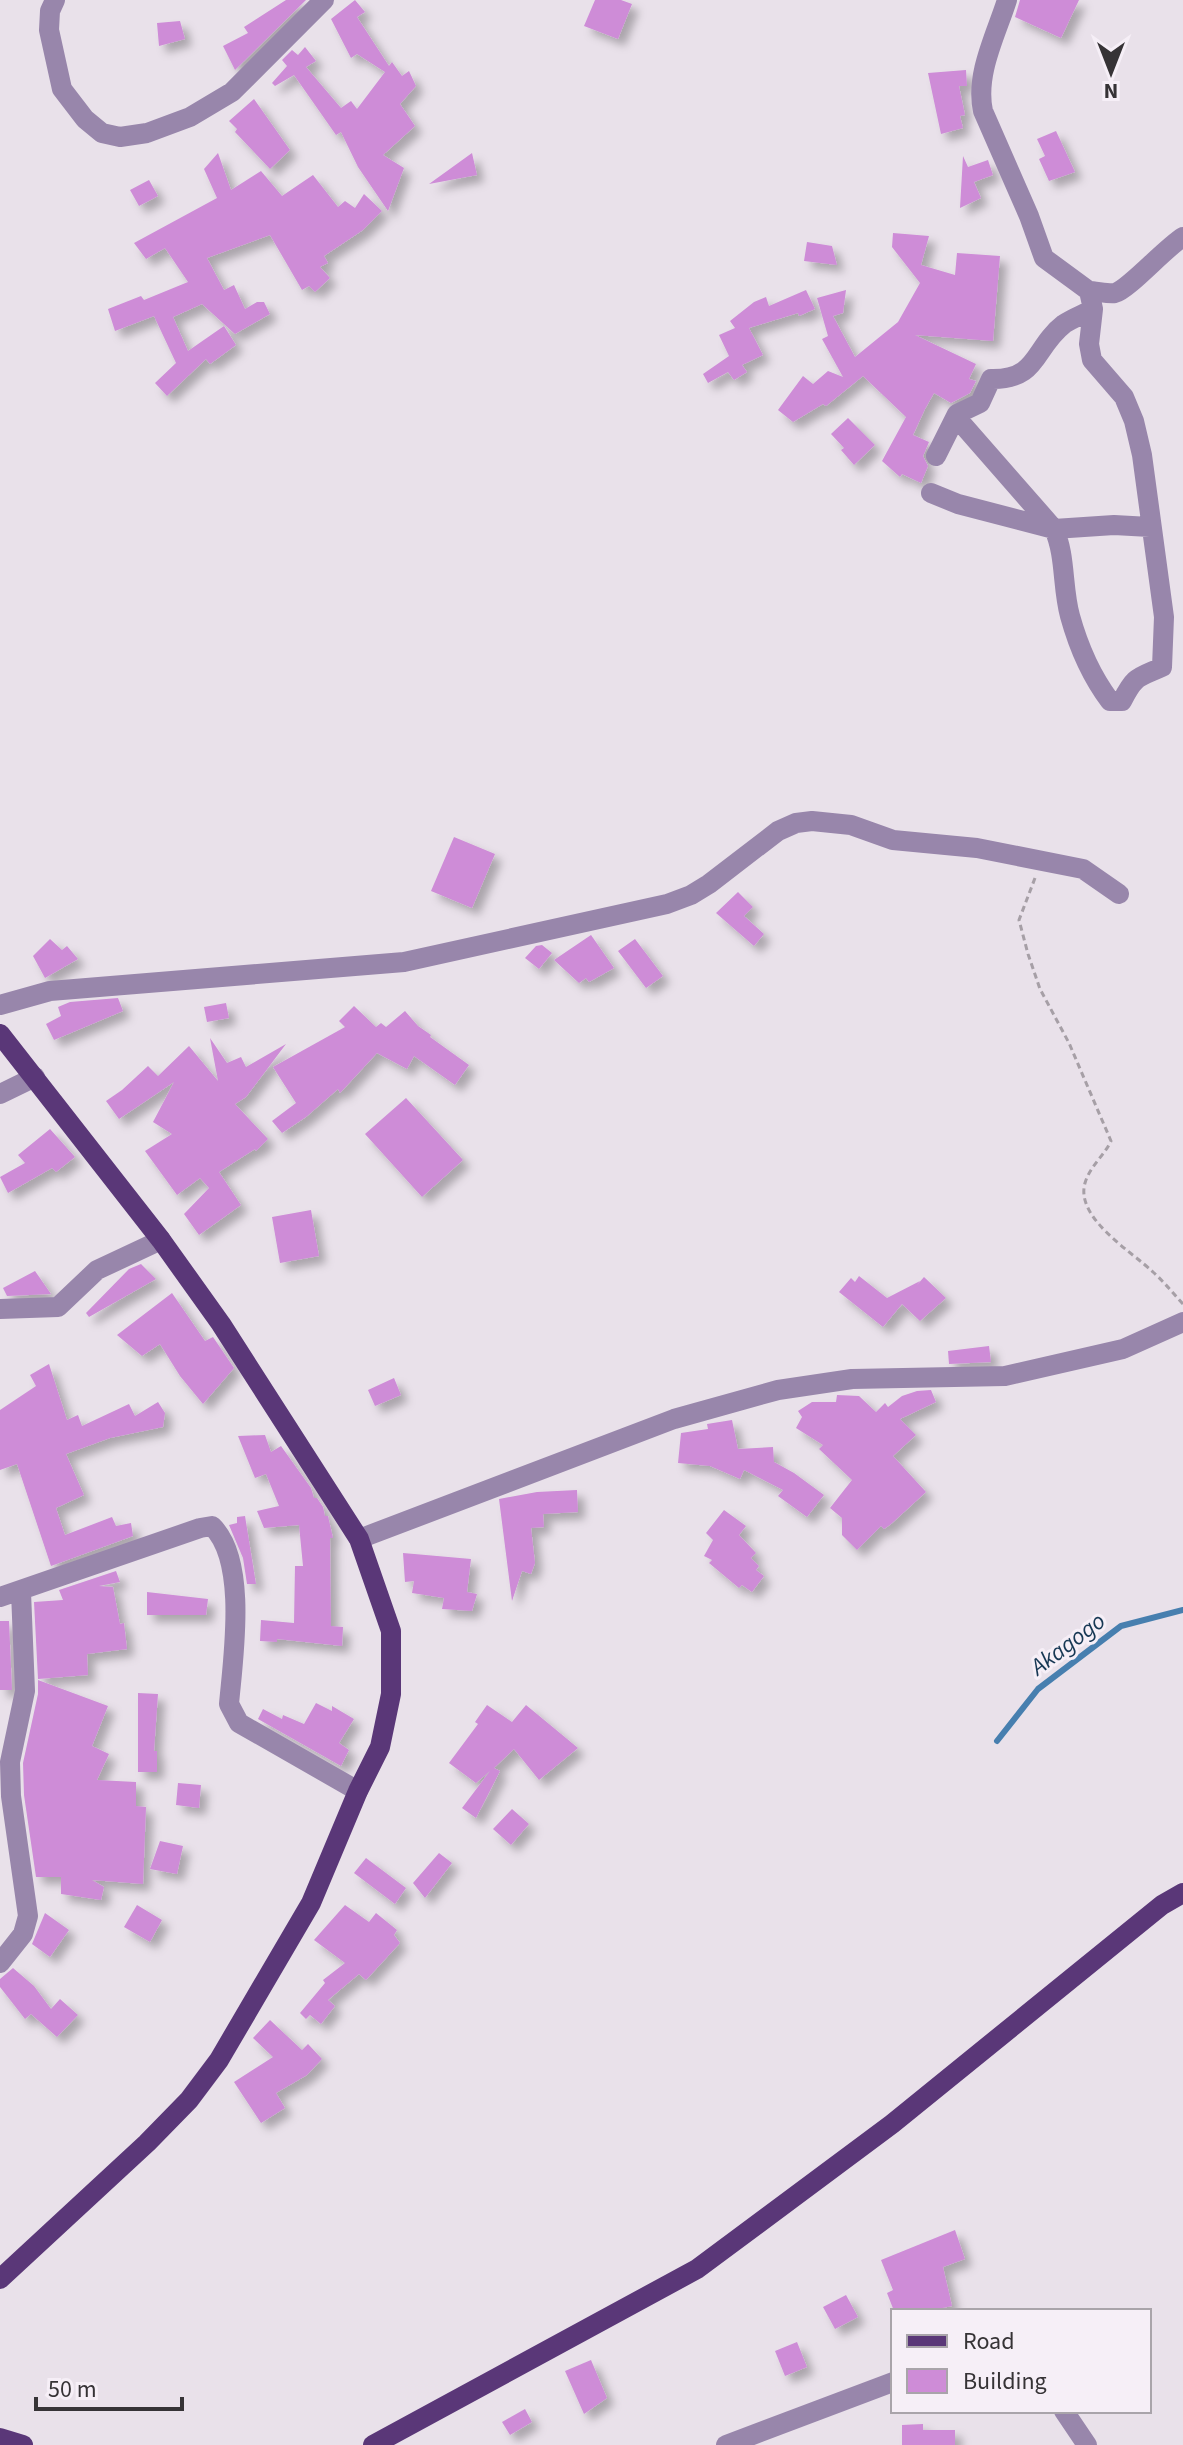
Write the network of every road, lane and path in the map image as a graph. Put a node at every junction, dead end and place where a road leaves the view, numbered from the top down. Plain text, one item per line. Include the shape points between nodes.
1 (55, 0) edge
2 (324, 0) edge
3 (1007, 0) edge
4 (1183, 237) edge
5 (1091, 300) junction
6 (956, 417) junction
7 (936, 456) dead end
8 (931, 493) dead end
9 (1150, 527) junction
10 (1054, 529) junction
11 (1040, 860) junction
12 (1119, 894) dead end
13 (0, 1005) edge
14 (0, 1034) edge
15 (35, 1077) junction
16 (0, 1094) edge
17 (161, 1240) junction
18 (1183, 1304) edge
19 (0, 1309) edge
20 (1183, 1322) edge
21 (359, 1539) junction
22 (21, 1592) junction
23 (0, 1597) edge
24 (358, 1791) junction
25 (1183, 1893) edge
26 (0, 1963) edge
27 (0, 2279) edge
28 (891, 2383) edge
29 (1065, 2413) edge
30 (0, 2438) edge
31 (23, 2445) edge
32 (373, 2445) edge
33 (726, 2445) edge
34 (1087, 2445) edge

1 - 2 street via 49,30 62,89 85,119 102,133 120,137 190,117 232,92
3 - 5 street via 981,81 983,111 1044,258
4 - 5 street via 1115,293
5 - 6 street via 1044,345 1028,370 991,379 980,403
5 - 9 street via 1092,360 1124,397 1134,421
6 - 7 street
6 - 10 street
8 - 10 street
9 - 10 street
9 - 10 street via 1164,617 1162,667 1136,678 1122,701 1110,701 1086,660 1069,615
11 - 12 street via 1083,869
11 - 13 street via 893,840 837,823 796,823 709,884 667,904 404,962 50,991
11 - 18 path via 1019,920 1040,989 1111,1141 1094,1162 1084,1200 1096,1221
14 - 15 main road
15 - 16 street
15 - 17 main road
17 - 19 street via 97,1270 58,1307
17 - 21 main road
20 - 21 street via 1123,1349 1005,1376 852,1379 778,1390 674,1419
21 - 24 main road via 391,1631 391,1694 380,1747
22 - 23 street
22 - 24 street via 212,1526 230,1566 238,1611 229,1704 233,1717
22 - 26 street via 25,1691 10,1762 28,1916 23,1934
24 - 27 main road via 311,1903 219,2060 147,2143
25 - 32 main road via 892,2124 697,2269
28 - 33 street
29 - 34 street
30 - 31 main road

